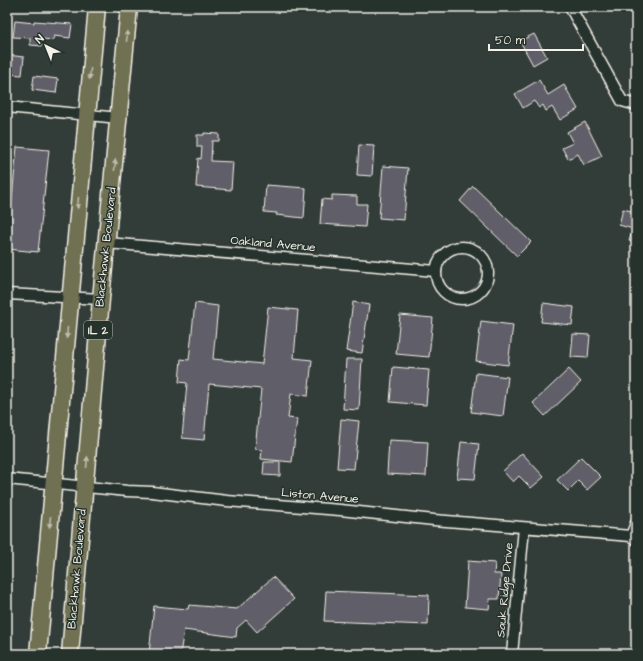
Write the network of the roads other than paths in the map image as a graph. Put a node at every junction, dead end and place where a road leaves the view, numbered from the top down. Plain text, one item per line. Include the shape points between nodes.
1 (97, 7) edge
2 (129, 7) edge
3 (570, 7) edge
4 (636, 105) edge
5 (7, 107) edge
6 (86, 115) junction
7 (119, 118) junction
8 (107, 243) junction
9 (436, 271) junction
10 (7, 294) edge
11 (70, 298) junction
12 (101, 299) junction
13 (7, 479) edge
14 (53, 483) junction
15 (85, 487) junction
16 (636, 523) edge
17 (524, 528) junction
18 (633, 538) edge
19 (38, 654) edge
20 (70, 654) edge
21 (512, 654) edge

1 -> 6 main road, IL 2
7 -> 2 main road, Blackhawk Boulevard / IL 2
3 - 4 street via 622,101
5 - 6 street
6 - 7 street
6 -> 11 main road, IL 2
8 -> 7 main road, Blackhawk Boulevard / IL 2
8 - 9 street, Oakland Avenue
8 - 12 main road, Blackhawk Boulevard / IL 2
9 - 9 street via 439,260 445,253 461,247 470,248 484,258 488,275 482,290 471,298 458,300 443,292 438,285
10 - 11 street
11 - 12 street
11 -> 14 main road, IL 2
15 -> 12 main road, Blackhawk Boulevard / IL 2
13 - 14 street, Liston Avenue
14 - 15 street, Liston Avenue
14 -> 19 main road, IL 2
15 - 17 street, Liston Avenue
15 - 20 main road, Blackhawk Boulevard / IL 2
16 - 18 street
17 - 18 street, Liston Avenue
17 - 21 street, Sauk Ridge Drive

